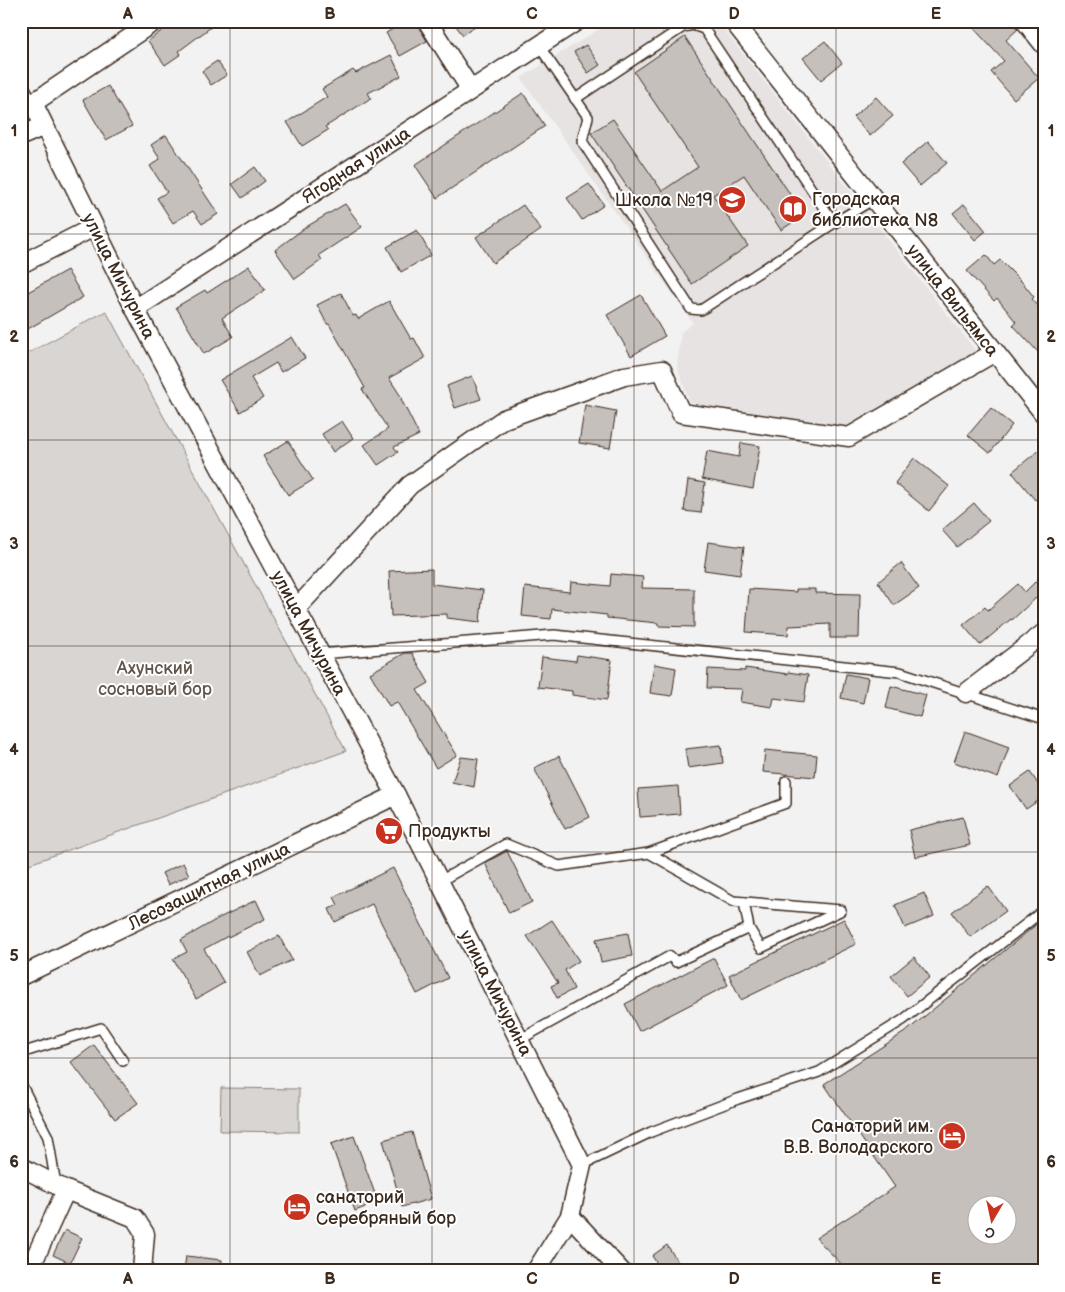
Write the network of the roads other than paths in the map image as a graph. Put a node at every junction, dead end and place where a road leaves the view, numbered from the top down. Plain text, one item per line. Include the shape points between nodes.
1 (155, 21) edge
2 (427, 21) edge
3 (578, 21) edge
4 (733, 21) edge
5 (1025, 21) edge
6 (1044, 45) edge
7 (539, 46) junction
8 (21, 80) edge
9 (471, 90) junction
10 (575, 99) junction
11 (33, 103) junction
12 (44, 126) junction
13 (21, 136) edge
14 (874, 199) junction
15 (834, 223) junction
16 (94, 227) junction
17 (21, 264) edge
18 (135, 309) junction
19 (995, 352) junction
20 (1044, 414) edge
21 (296, 608) junction
22 (1044, 633) edge
23 (320, 654) junction
24 (966, 693) junction
25 (1044, 719) edge
26 (786, 781) dead end
27 (396, 795) junction
28 (649, 853) junction
29 (440, 881) junction
30 (744, 902) junction
31 (1044, 910) edge
32 (749, 928) junction
33 (21, 976) edge
34 (519, 1040) junction
35 (21, 1053) edge
36 (123, 1061) dead end
37 (21, 1084) edge
38 (582, 1165) junction
39 (21, 1167) edge
40 (61, 1188) junction
41 (570, 1216) junction
42 (29, 1271) edge
43 (142, 1271) edge
44 (536, 1271) edge
45 (621, 1271) edge

1 - 11 street
2 - 9 street
3 - 7 street, Ягодная улица
4 - 14 street, улица Вильямса
5 - 6 street
7 - 9 street, Ягодная улица
7 - 10 lane
8 - 11 lane
9 - 18 street, Ягодная улица
10 - 15 lane via 683,27 693,25 704,29
10 - 15 lane via 588,117 582,141 691,309 701,310
11 - 12 street, улица Мичурина
12 - 13 street
12 - 16 street, улица Мичурина
14 - 15 lane
14 - 19 street, улица Вильямса
16 - 17 street
16 - 18 street, улица Мичурина
18 - 21 street, улица Мичурина
19 - 20 street, улица Вильямса
19 - 21 street via 849,437 681,412 662,370 624,376 504,419 410,484
21 - 23 street, улица Мичурина
22 - 24 street
23 - 24 lane via 554,635 900,672
23 - 27 street, улица Мичурина
24 - 25 lane
26 - 28 lane via 786,803
27 - 29 street, улица Мичурина
27 - 33 street, Лесозащитная улица
28 - 29 lane via 559,866 506,844
28 - 30 lane via 732,901
29 - 34 street, улица Мичурина
30 - 32 lane
30 - 32 lane via 841,910 760,948
31 - 38 lane via 903,1020 819,1072 651,1132
32 - 34 lane via 676,962 670,956
34 - 38 street, улица Мичурина
35 - 36 lane via 101,1028
37 - 40 lane via 48,1137
38 - 41 street
39 - 40 street
40 - 42 street
40 - 43 street via 135,1218 145,1234
41 - 44 street
41 - 45 street

